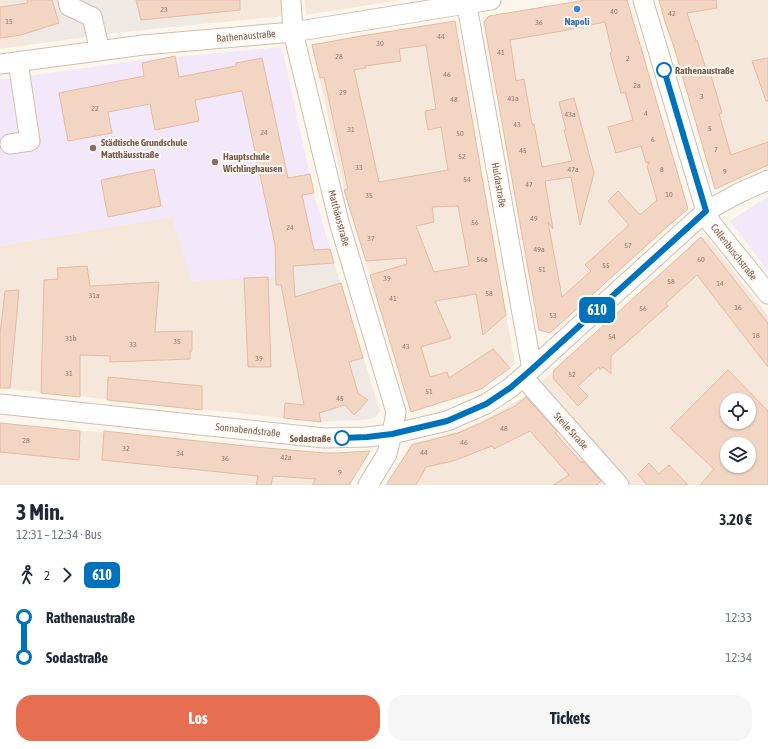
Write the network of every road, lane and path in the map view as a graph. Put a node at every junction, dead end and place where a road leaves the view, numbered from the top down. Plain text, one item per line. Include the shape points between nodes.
1 (68, 0) edge
2 (291, 0) edge
3 (491, 0) edge
4 (643, 0) edge
5 (466, 2) edge
6 (293, 32) junction
7 (100, 51) junction
8 (9, 63) edge
9 (10, 144) dead end
10 (768, 180) edge
11 (706, 211) junction
12 (768, 294) edge
13 (528, 373) junction
14 (0, 404) edge
15 (392, 434) junction
16 (368, 485) edge
17 (619, 485) edge

1 - 7 street via 70,6 92,17
2 - 6 street, Matthäusstraße
3 - 5 street, Rathenaustraße
4 - 11 street, Collenbuschstraße
5 - 6 street, Rathenaustraße
5 - 13 street, Huldastraße
6 - 7 street, Rathenaustraße
6 - 15 street, Matthäusstraße via 339,222 396,412
7 - 8 street, Rathenaustraße
8 - 9 street via 30,140
10 - 11 street, Sonnabendstraße
11 - 12 street, Collenbuschstraße via 711,223
11 - 13 street, Sonnabendstraße
13 - 15 street, Sonnabendstraße via 486,404 447,421
13 - 17 street, Steile Straße
14 - 15 street, Sonnabendstraße via 324,438
15 - 16 street via 387,454

